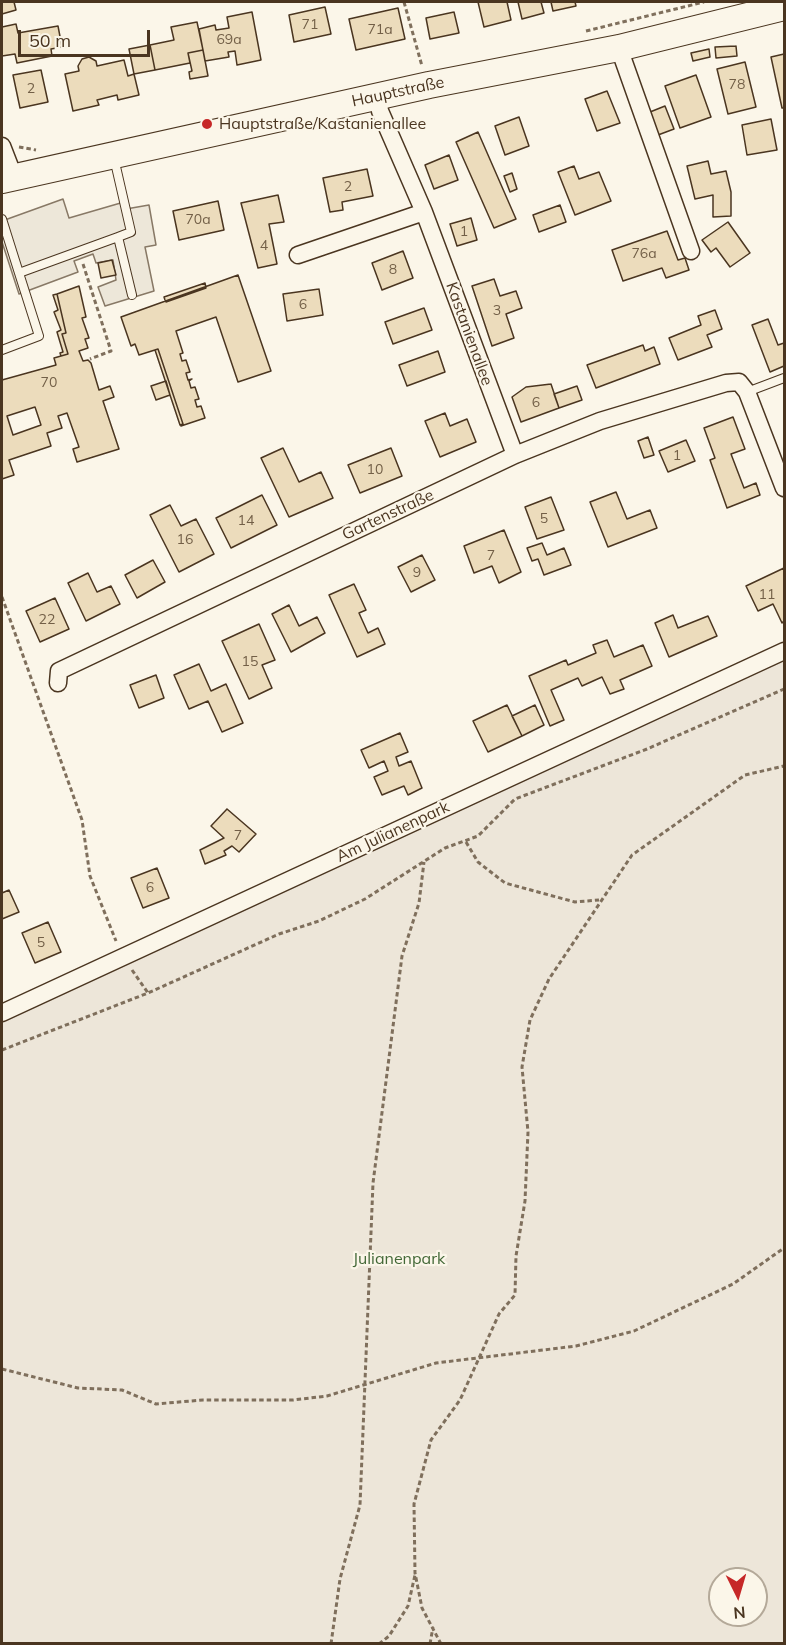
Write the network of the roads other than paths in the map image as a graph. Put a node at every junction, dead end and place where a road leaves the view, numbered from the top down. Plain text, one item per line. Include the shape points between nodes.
1 (784, 7) edge
2 (619, 48) junction
3 (378, 96) junction
4 (2, 146) edge
5 (113, 155) junction
6 (8, 178) edge
7 (424, 213) junction
8 (2, 219) edge
9 (118, 237) junction
10 (691, 251) dead end
11 (298, 255) dead end
12 (19, 273) junction
13 (132, 295) dead end
14 (2, 350) edge
15 (784, 378) edge
16 (743, 387) junction
17 (515, 455) junction
18 (784, 488) edge
19 (784, 651) edge
20 (58, 684) dead end
21 (2, 1013) edge

1 - 2 main road, Hauptstraße
2 - 3 main road, Hauptstraße
2 - 10 street
3 - 5 main road, Hauptstraße
3 - 7 street, Kastanienallee via 380,111
4 - 6 street
5 - 6 main road, Hauptstraße
5 - 9 lane via 131,232
7 - 11 street
7 - 17 street, Kastanienallee
8 - 12 lane
9 - 12 lane
9 - 13 lane
12 - 14 lane via 39,336
15 - 16 lane
16 - 17 street, Gartenstraße via 726,383 600,421
16 - 18 street
17 - 20 street, Gartenstraße via 59,671
19 - 21 street, Am Julianenpark

